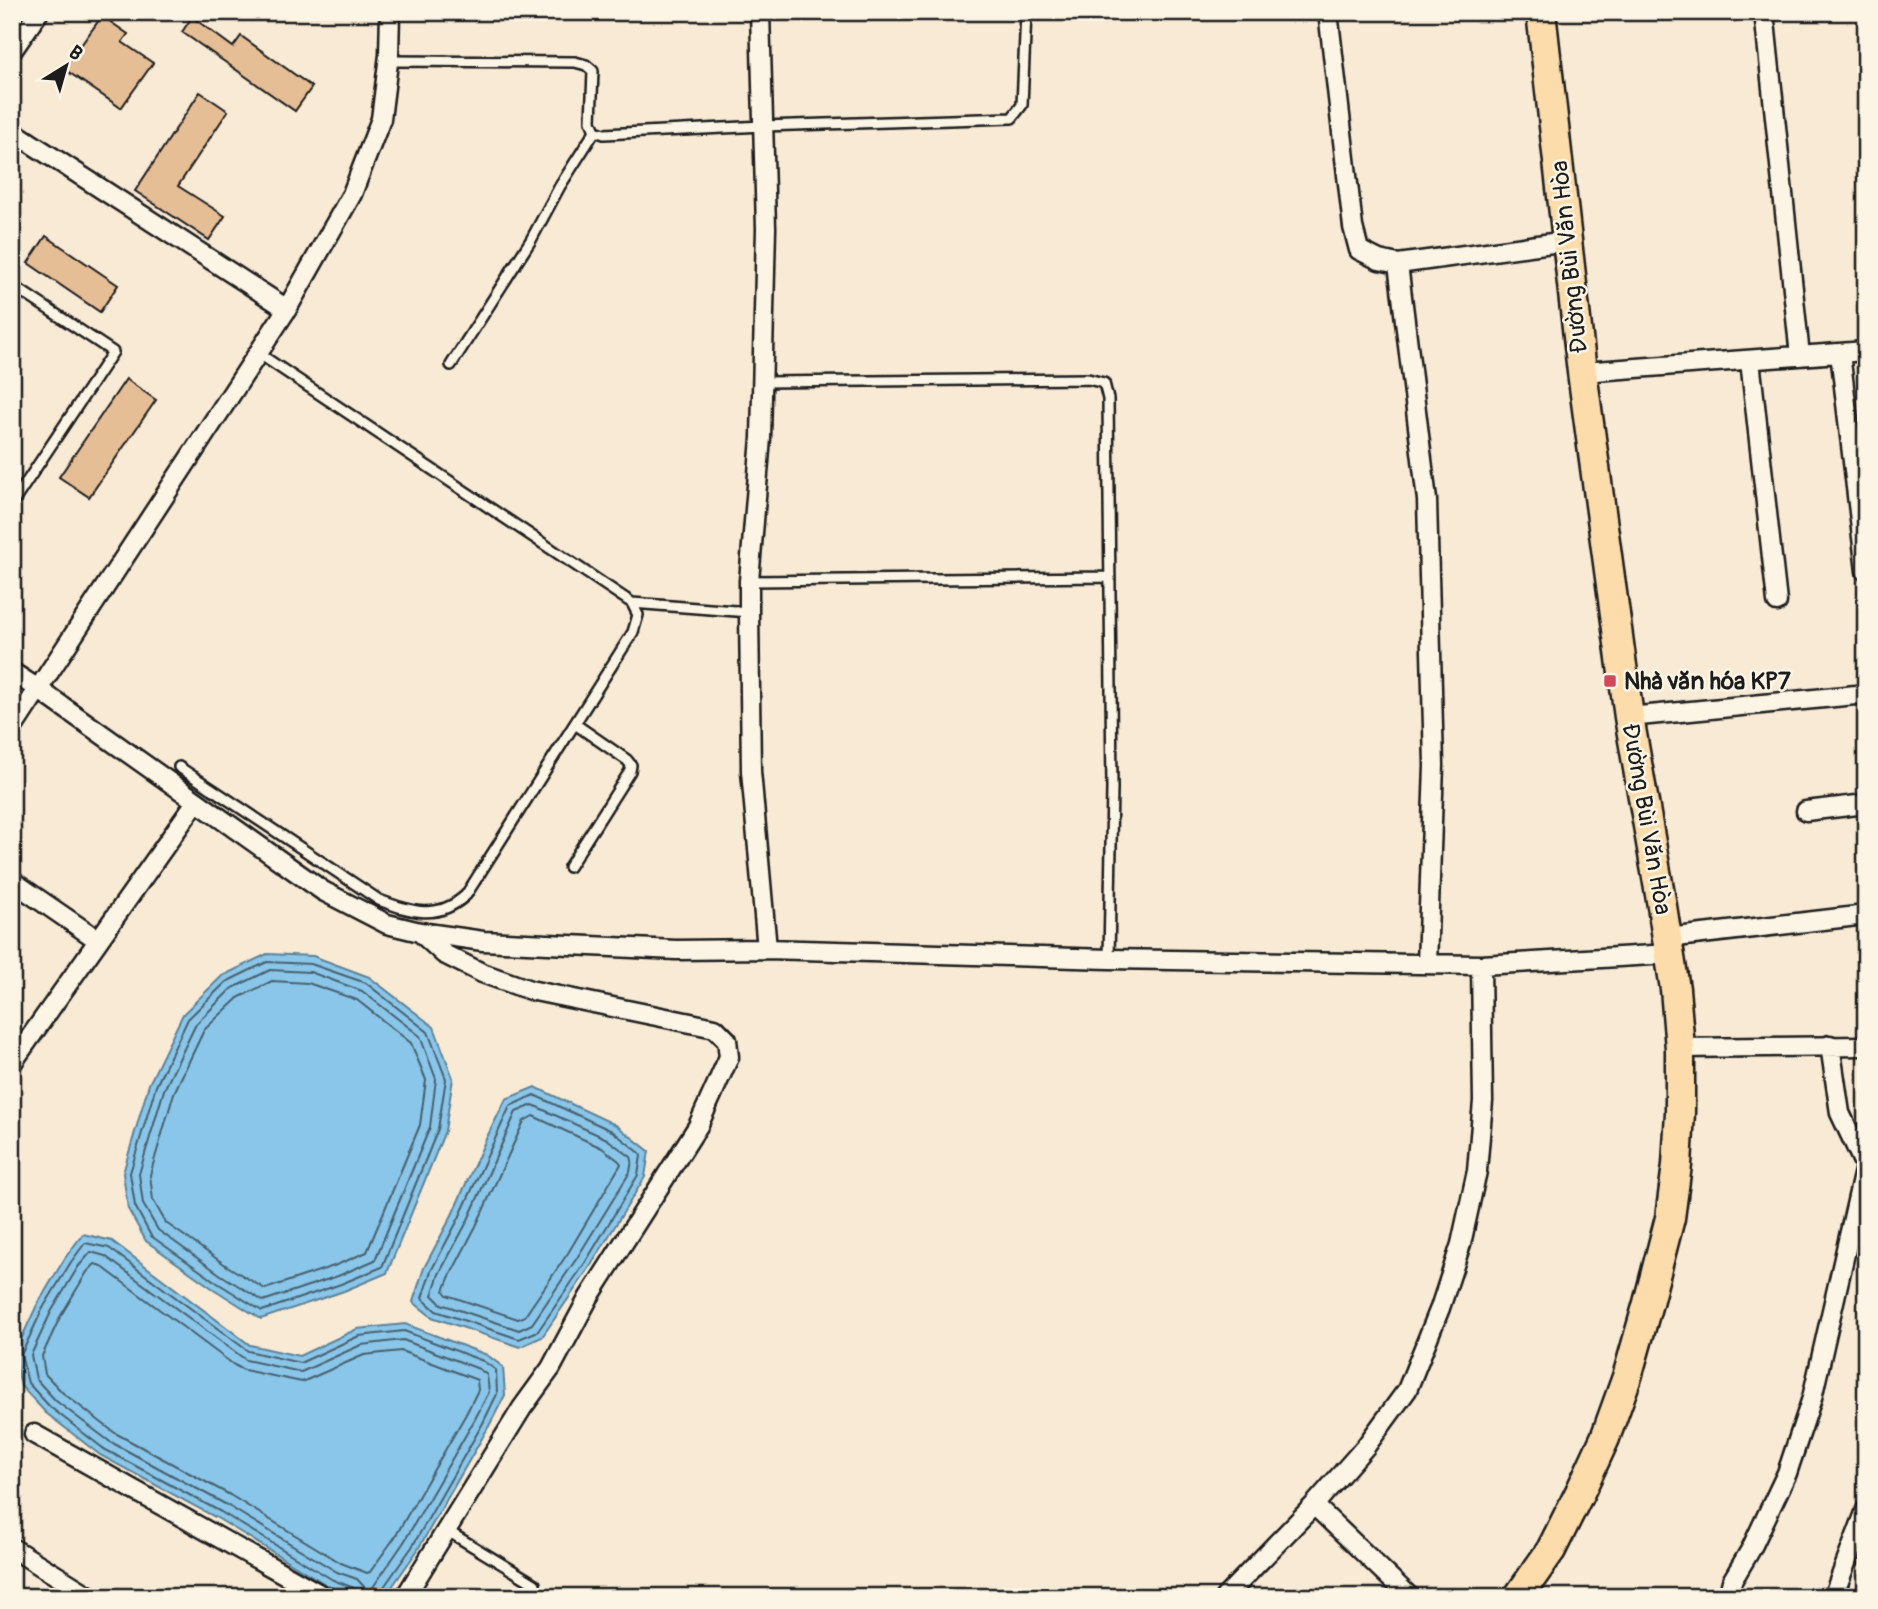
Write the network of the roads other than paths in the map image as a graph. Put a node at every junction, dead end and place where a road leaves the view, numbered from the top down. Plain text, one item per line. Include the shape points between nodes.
1 (39, 12) edge
2 (390, 12) edge
3 (760, 12) edge
4 (1026, 12) edge
5 (1328, 12) edge
6 (1541, 12) edge
7 (1764, 12) edge
8 (12, 51) edge
9 (388, 61) junction
10 (763, 126) junction
11 (12, 131) edge
12 (595, 131) junction
13 (1567, 241) junction
14 (1398, 264) junction
15 (12, 285) edge
16 (287, 309) junction
17 (1866, 351) edge
18 (258, 353) junction
19 (1840, 353) junction
20 (1800, 356) junction
21 (1750, 360) junction
22 (451, 365) dead end
23 (1581, 373) junction
24 (762, 382) junction
25 (12, 504) edge
26 (1866, 570) edge
27 (1109, 576) junction
28 (748, 582) junction
29 (1777, 602) dead end
30 (632, 603) junction
31 (749, 612) junction
32 (12, 673) edge
33 (38, 689) junction
34 (1866, 694) edge
35 (1629, 717) junction
36 (575, 724) junction
37 (12, 729) edge
38 (179, 767) dead end
39 (196, 802) junction
40 (1866, 804) edge
41 (1806, 811) dead end
42 (569, 867) dead end
43 (12, 881) edge
44 (1866, 915) edge
45 (420, 932) junction
46 (98, 940) junction
47 (1669, 946) junction
48 (767, 949) junction
49 (1109, 959) junction
50 (1427, 964) junction
51 (1481, 965) junction
52 (1830, 1045) junction
53 (1866, 1045) edge
54 (1680, 1048) junction
55 (12, 1063) edge
56 (34, 1434) dead end
57 (1314, 1505) junction
58 (1866, 1510) edge
59 (446, 1530) junction
60 (12, 1548) edge
61 (535, 1584) dead end
62 (1727, 1596) edge
63 (91, 1597) edge
64 (325, 1597) edge
65 (405, 1597) edge
66 (1225, 1597) edge
67 (1410, 1597) edge
68 (1518, 1597) edge
69 (1833, 1597) edge

1 - 8 street
2 - 9 street
3 - 10 street
4 - 10 lane via 1022,105 1012,118
5 - 14 street via 1359,250
6 - 13 main road, Đường Bùi Văn Hòa
7 - 20 street
9 - 12 lane via 586,65 593,71
9 - 16 street via 380,119 352,194
10 - 12 lane
10 - 24 street
11 - 16 street
12 - 22 lane
13 - 14 street
13 - 23 main road, Đường Bùi Văn Hòa
14 - 50 street via 1427,500 1434,765
15 - 25 lane via 113,352
16 - 18 street
17 - 19 street
18 - 30 lane
18 - 33 street
19 - 20 street
19 - 26 street
20 - 21 street
21 - 23 street
21 - 29 street
23 - 35 main road, Đường Bùi Văn Hòa
24 - 27 lane via 1088,379 1104,383 1108,399
24 - 28 street
27 - 28 lane
27 - 49 lane
28 - 31 street
30 - 31 lane
30 - 36 lane via 638,615 633,632
31 - 48 street via 751,771
32 - 33 street
33 - 37 street
33 - 39 street
34 - 35 street
35 - 47 main road, Đường Bùi Văn Hòa
36 - 38 lane via 466,895 447,910 430,912 379,900
36 - 42 lane via 631,765
39 - 45 street via 323,891 387,924
39 - 46 street
40 - 41 street
43 - 46 street
44 - 47 street
45 - 48 street via 483,941 676,950
45 - 59 street via 444,954 530,990 715,1028 727,1041 729,1057 698,1126
46 - 55 street
47 - 51 street
47 - 54 main road, Đường Bùi Văn Hòa
48 - 49 street
49 - 50 street
50 - 51 street
51 - 57 street via 1483,1101 1477,1171 1461,1244 1407,1390
52 - 53 street
52 - 54 street
52 - 62 street via 1840,1113 1865,1166 1812,1398 1787,1473
54 - 68 main road, Đường Bùi Văn Hòa via 1680,1112 1670,1218 1627,1377 1580,1492 1551,1550
56 - 64 street
57 - 66 street
57 - 67 street
58 - 69 street
59 - 61 lane
59 - 65 street
60 - 63 street

